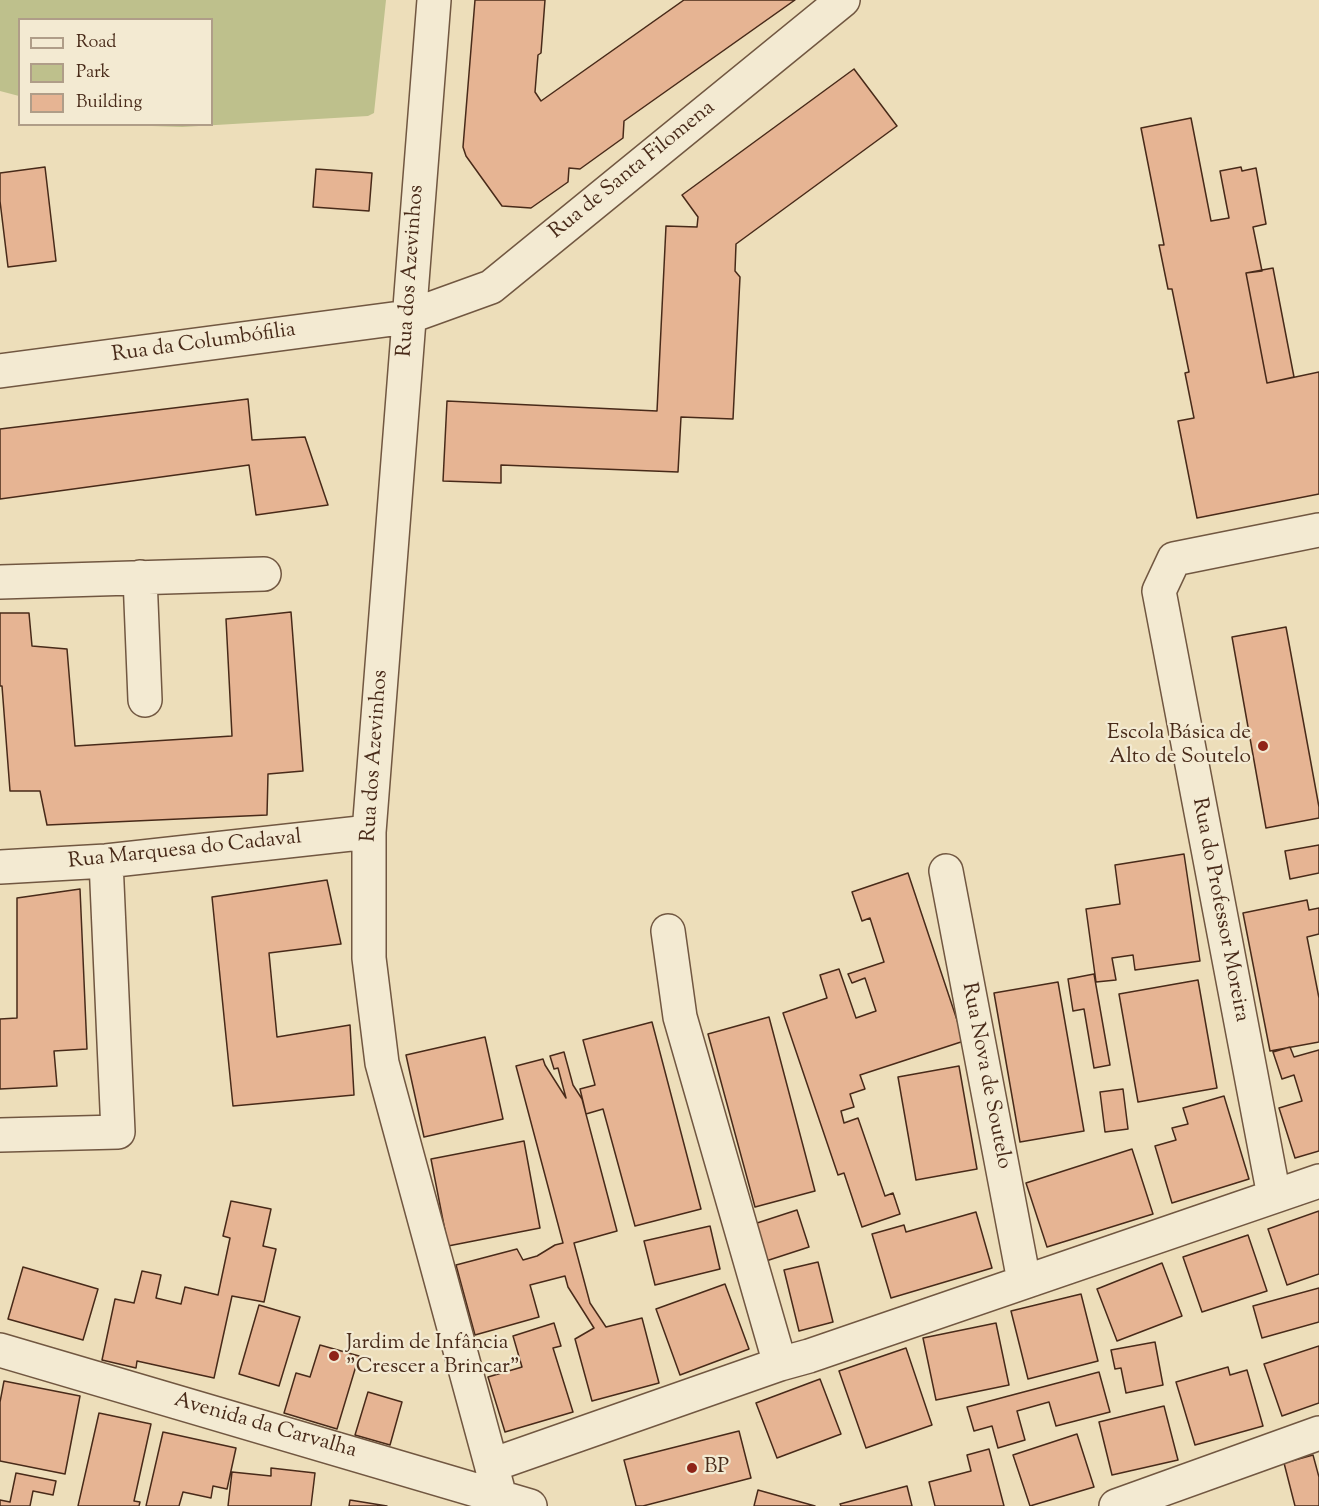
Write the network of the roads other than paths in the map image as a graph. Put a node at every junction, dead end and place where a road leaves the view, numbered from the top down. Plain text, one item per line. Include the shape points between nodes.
1 (434, 0) edge
2 (843, 0) edge
3 (408, 317) junction
4 (0, 371) edge
5 (1319, 530) edge
6 (264, 574) dead end
7 (140, 577) junction
8 (0, 582) edge
9 (146, 700) dead end
10 (369, 832) junction
11 (106, 861) junction
12 (0, 867) edge
13 (946, 871) dead end
14 (668, 931) dead end
15 (0, 1135) edge
16 (1319, 1181) edge
17 (1274, 1196) junction
18 (1024, 1281) junction
19 (0, 1350) edge
20 (780, 1364) junction
21 (1319, 1433) edge
22 (492, 1466) junction
23 (515, 1502) edge
24 (1116, 1506) edge

1 - 3 street, Rua dos Azevinhos
2 - 3 street, Rua de Santa Filomena via 491,287
3 - 4 street, Rua da Columbófilia
3 - 10 street, Rua dos Azevinhos
5 - 17 street, Rua do Professor Moreira via 1174,559 1159,591
6 - 7 street
7 - 8 street
7 - 9 street
10 - 11 street, Rua Marquesa do Cadaval
10 - 22 street, Rua dos Azevinhos via 369,958 382,1063
11 - 12 street, Rua Marquesa do Cadaval
11 - 15 street via 118,1132
13 - 18 street, Rua Nova de Soutelo
14 - 20 street via 680,1017
16 - 17 street
17 - 18 street
18 - 20 street
19 - 23 street, Avenida da Carvalha
20 - 22 street
21 - 24 street
22 - 23 street, Rua dos Azevinhos

